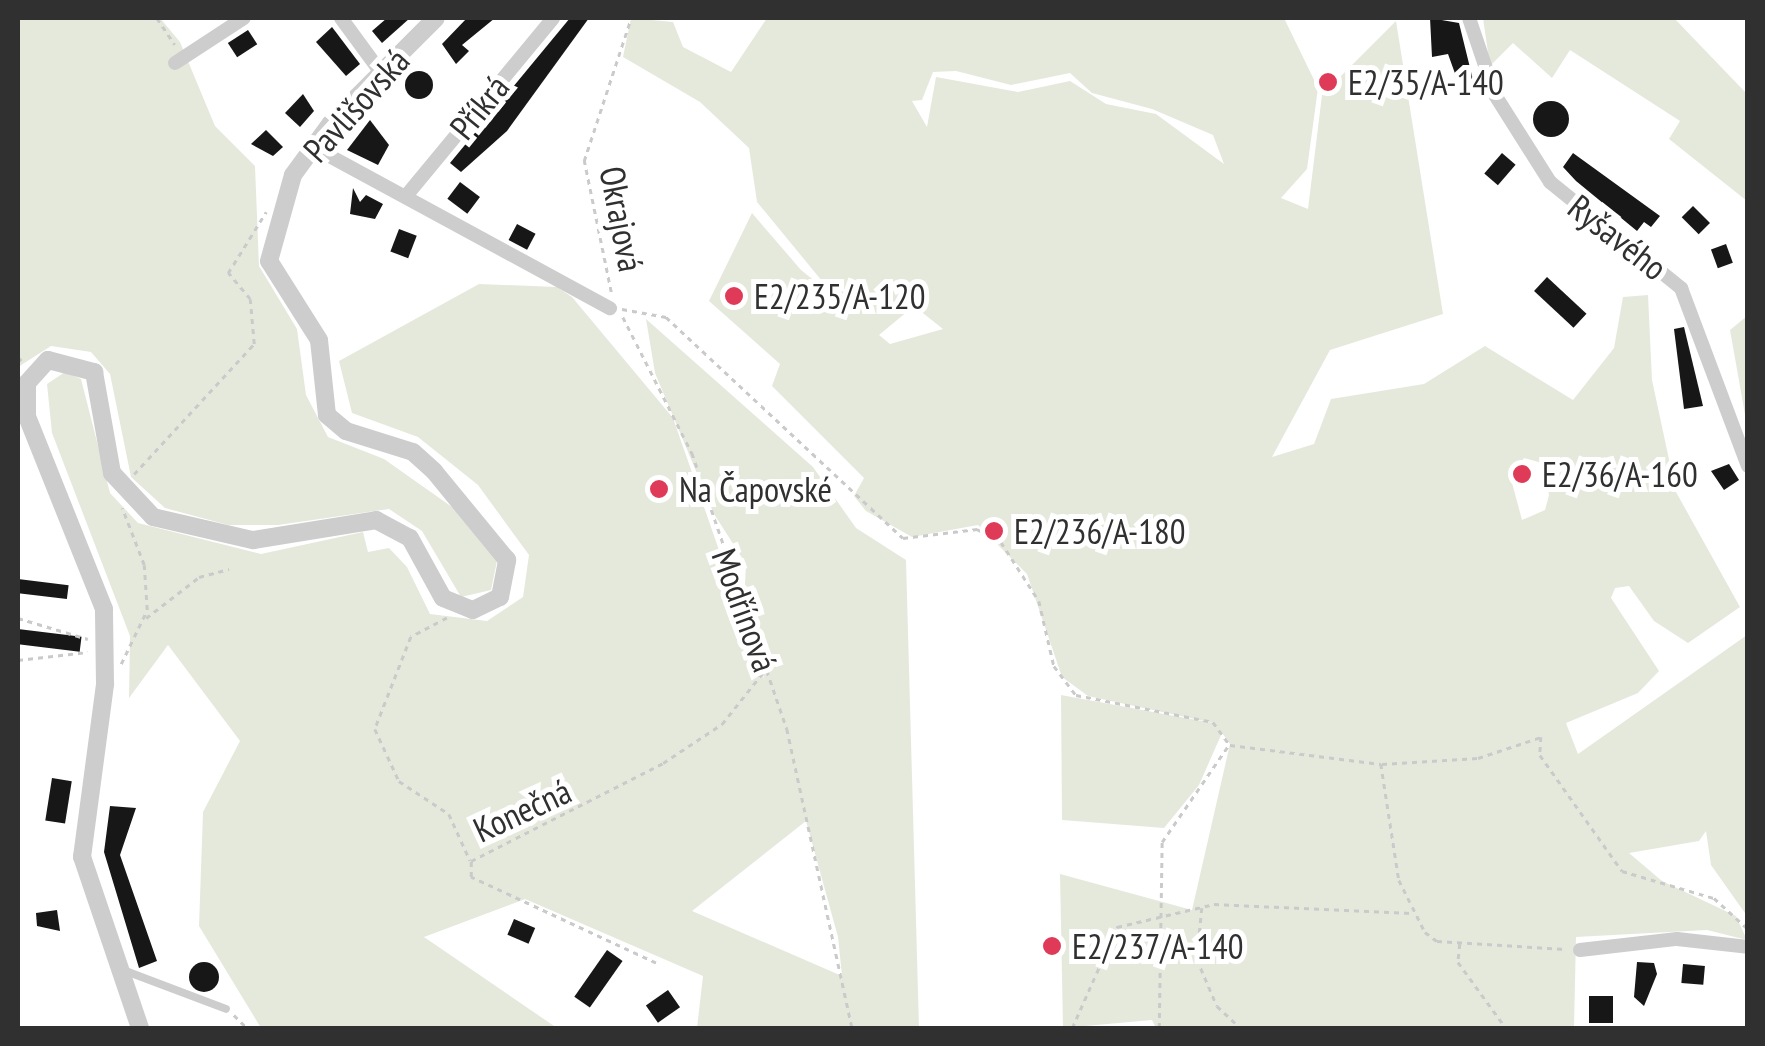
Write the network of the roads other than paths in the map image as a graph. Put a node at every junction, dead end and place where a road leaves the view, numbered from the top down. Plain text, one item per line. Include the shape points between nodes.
1 (244, 18) edge
2 (341, 18) edge
3 (436, 18) edge
4 (552, 18) edge
5 (1468, 18) edge
6 (179, 60) road end
7 (382, 74) junction
8 (313, 147) junction
9 (406, 196) junction
10 (610, 308) road end
11 (1748, 466) edge
12 (1748, 947) edge
13 (1580, 950) road end
14 (118, 968) junction
15 (226, 1008) road end
16 (140, 1028) edge

1 - 6 street
2 - 7 street
3 - 7 street, Pavlišovská
4 - 9 street, Příkrá
5 - 11 street, Ryšavého via 1495,95 1550,182 1681,288
7 - 8 street, Pavlišovská
8 - 9 street
8 - 14 street, Pavlišovská via 282,197 269,261 319,340 327,415 346,431 412,452 508,560 500,597 473,610 442,598 394,525 359,519 253,540 154,516 121,492 102,384 86,364 48,360 23,399 104,608 106,671 82,857
9 - 10 street
12 - 13 street via 1677,939
14 - 15 lane
14 - 16 street

